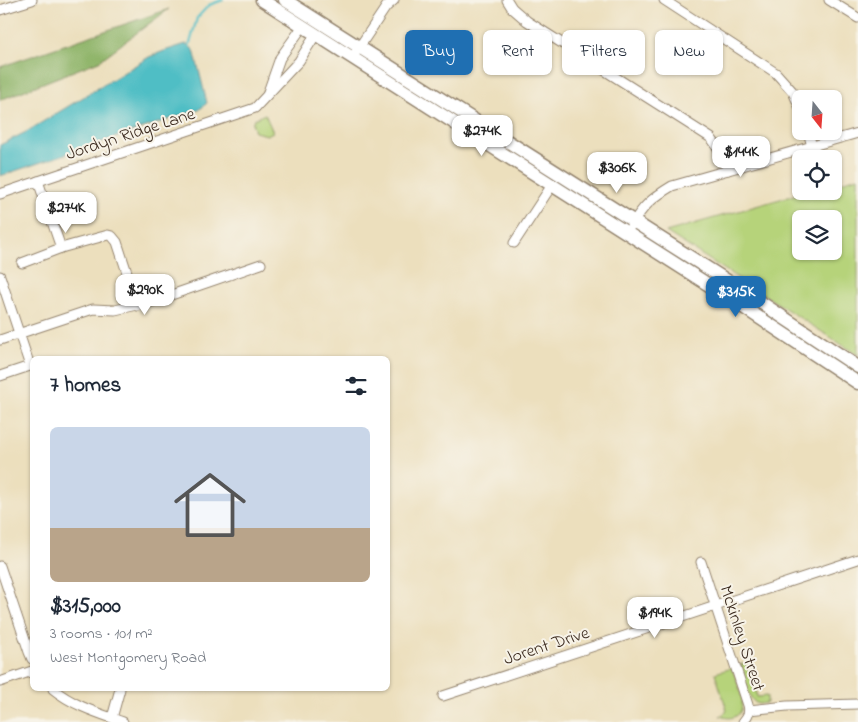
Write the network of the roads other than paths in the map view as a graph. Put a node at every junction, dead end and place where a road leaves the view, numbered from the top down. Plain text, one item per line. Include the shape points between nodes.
1 (32, 0) edge
2 (262, 0) edge
3 (285, 0) edge
4 (394, 0) edge
5 (507, 0) edge
6 (664, 0) edge
7 (829, 0) edge
8 (0, 10) edge
9 (858, 18) edge
10 (302, 26) junction
11 (316, 34) junction
12 (356, 52) junction
13 (792, 91) edge
14 (267, 96) junction
15 (858, 133) edge
16 (810, 140) edge
17 (812, 146) junction
18 (728, 170) junction
19 (38, 181) junction
20 (552, 184) junction
21 (0, 194) edge
22 (630, 227) junction
23 (514, 244) dead end
24 (61, 248) junction
25 (22, 263) dead end
26 (261, 264) dead end
27 (0, 276) edge
28 (138, 306) junction
29 (19, 334) junction
30 (0, 340) edge
31 (858, 367) edge
32 (0, 376) edge
33 (858, 383) edge
34 (858, 559) edge
35 (701, 562) dead end
36 (0, 566) edge
37 (5, 594) edge
38 (716, 606) junction
39 (30, 654) edge
40 (30, 672) edge
41 (0, 682) edge
42 (56, 691) edge
43 (119, 691) edge
44 (443, 696) dead end
45 (858, 704) edge
46 (749, 710) junction
47 (112, 718) junction
48 (123, 722) edge
49 (743, 722) edge

1 - 8 street
2 - 10 main road
3 - 12 main road
4 - 12 street
5 - 18 street via 527,21 711,138
6 - 13 street via 776,73
7 - 9 street
10 - 11 main road
10 - 14 street via 280,58
11 - 12 main road
11 - 14 street, Jordyn Ridge Lane via 299,61
12 - 20 main road
12 - 22 main road
14 - 19 street, Jordyn Ridge Lane via 255,108
15 - 17 street
16 - 17 street
17 - 18 street
18 - 22 street via 672,186 639,212
19 - 21 street, Jordyn Ridge Lane
19 - 24 street
20 - 22 main road
20 - 23 street
22 - 31 main road via 745,292
22 - 33 main road
24 - 25 street
24 - 28 street via 112,236 117,242
26 - 28 street
27 - 29 street
28 - 29 street via 116,310 93,308
29 - 30 street
29 - 32 street via 30,366
34 - 38 street, Jorent Drive
35 - 38 street, Mckinley Street
36 - 37 street
37 - 39 street
38 - 44 street, Jorent Drive
38 - 46 street, Mckinley Street
40 - 41 street
42 - 47 street via 78,706
43 - 47 street
45 - 46 street
46 - 49 street, Mckinley Street
47 - 48 street

